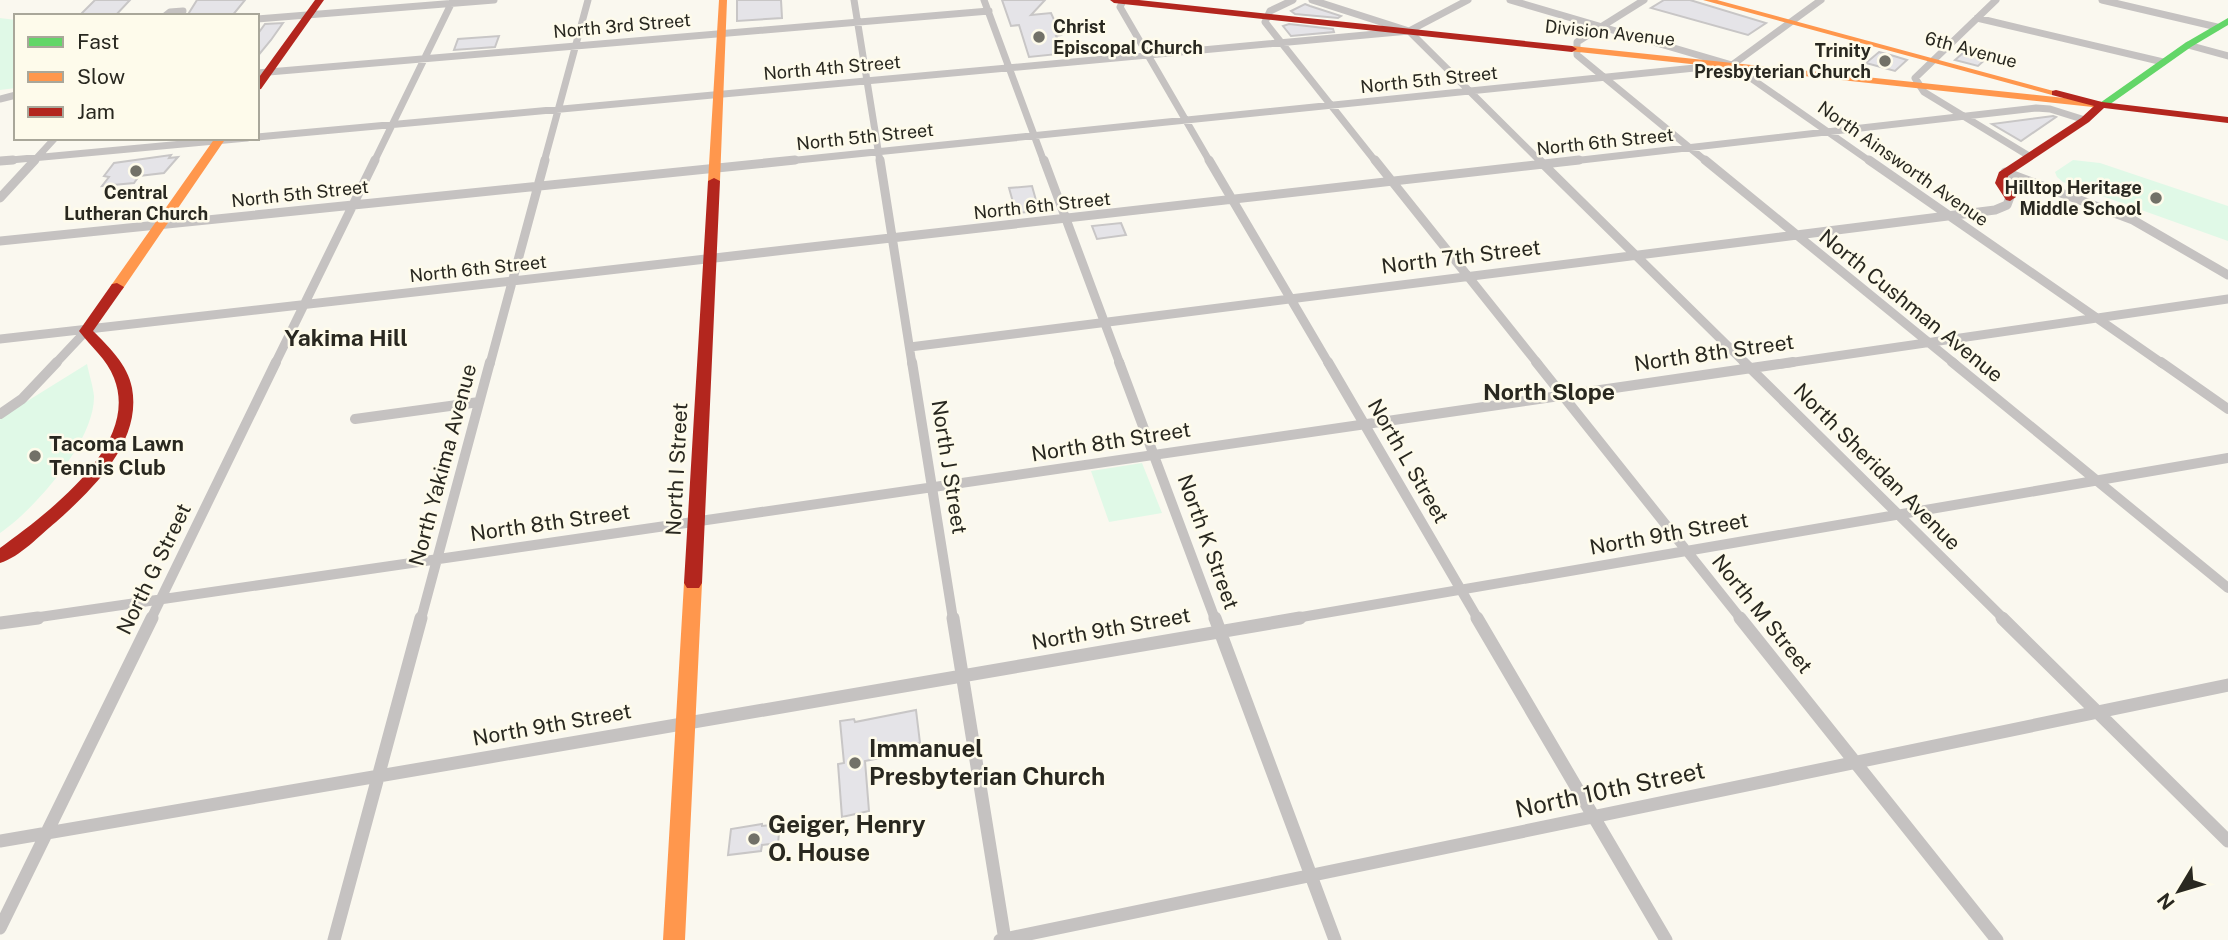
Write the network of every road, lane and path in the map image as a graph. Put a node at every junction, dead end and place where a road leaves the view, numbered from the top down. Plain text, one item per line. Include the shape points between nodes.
1 (320, 0) edge
2 (494, 0) edge
3 (589, 0) edge
4 (723, 0) edge
5 (854, 0) edge
6 (984, 0) edge
7 (1293, 0) edge
8 (1312, 0) edge
9 (1468, 0) edge
10 (1510, 0) edge
11 (1644, 0) edge
12 (1707, 0) edge
13 (1822, 0) edge
14 (1996, 0) edge
15 (2102, 0) edge
16 (1118, 1) edge
17 (452, 2) edge
18 (989, 11) junction
19 (168, 14) edge
20 (179, 14) edge
21 (309, 15) junction
22 (1267, 16) junction
23 (1978, 18) junction
24 (259, 19) edge
25 (857, 22) junction
26 (1792, 22) junction
27 (2222, 24) edge
28 (1602, 27) junction
29 (1409, 31) junction
30 (721, 34) junction
31 (1281, 43) junction
32 (2188, 45) junction
33 (575, 46) junction
34 (1575, 49) junction
35 (1148, 55) junction
36 (2228, 56) edge
37 (424, 58) junction
38 (1933, 60) junction
39 (2163, 62) junction
40 (1732, 65) junction
41 (1010, 68) junction
42 (263, 72) edge
43 (1605, 78) junction
44 (867, 81) junction
45 (1917, 84) junction
46 (2123, 91) junction
47 (1471, 92) junction
48 (718, 94) junction
49 (2102, 105) junction
50 (1332, 106) junction
51 (558, 109) junction
52 (2165, 111) junction
53 (1965, 117) junction
54 (1186, 120) junction
55 (2085, 120) junction
56 (2228, 120) edge
57 (391, 125) junction
58 (1831, 132) junction
59 (1035, 136) junction
60 (259, 137) edge
61 (53, 140) edge
62 (220, 140) edge
63 (1691, 148) junction
64 (878, 152) junction
65 (2029, 156) junction
66 (38, 157) junction
67 (0, 160) edge
68 (1545, 165) junction
69 (714, 168) junction
70 (2005, 172) junction
71 (1392, 182) junction
72 (538, 186) junction
73 (2010, 197) joint
74 (0, 198) edge
75 (1233, 200) junction
76 (352, 205) junction
77 (1949, 215) junction
78 (1067, 219) junction
79 (161, 225) junction
80 (1796, 234) junction
81 (891, 238) junction
82 (0, 240) edge
83 (1635, 254) junction
84 (710, 258) junction
85 (2228, 275) edge
86 (1467, 276) junction
87 (511, 281) junction
88 (1291, 298) junction
89 (2228, 299) edge
90 (304, 304) junction
91 (2095, 317) junction
92 (1105, 322) junction
93 (86, 331) junction
94 (0, 339) edge
95 (1927, 341) junction
96 (910, 347) junction
97 (1750, 367) junction
98 (1562, 395) junction
99 (480, 402) junction
100 (2228, 410) edge
101 (0, 414) edge
102 (355, 419) dead end
103 (1364, 424) junction
104 (1154, 454) junction
105 (2228, 458) edge
106 (2096, 480) junction
107 (933, 488) junction
108 (1898, 514) junction
109 (695, 521) junction
110 (1686, 550) junction
111 (0, 556) edge
112 (438, 560) junction
113 (2228, 588) edge
114 (1461, 589) junction
115 (162, 599) junction
116 (0, 623) edge
117 (1220, 630) junction
118 (962, 674) junction
119 (2228, 685) edge
120 (2098, 712) junction
121 (685, 721) junction
122 (1855, 762) junction
123 (378, 775) junction
124 (1594, 817) junction
125 (47, 833) junction
126 (0, 841) edge
127 (2228, 841) edge
128 (1311, 876) junction
129 (0, 928) edge
130 (334, 940) edge
131 (674, 940) edge
132 (1003, 940) edge
133 (1335, 940) edge
134 (1667, 940) edge
135 (1997, 940) edge

1 - 21 main road
2 - 17 street
3 - 33 street, North Yakima Avenue
4 - 30 main road, North I Street
5 - 25 street, North J Street
6 - 18 street, North K Street
7 - 22 street
8 - 29 street
9 - 29 street
10 - 28 street, North Ainsworth Avenue
11 - 28 street
12 - 26 main road, 6th Avenue
13 - 26 street
14 - 23 street
15 - 27 street
16 - 22 main road, Division Avenue
16 - 35 street, North L Street
17 - 21 street
17 - 37 street, North G Street
18 - 25 street, North 3rd Street
18 - 41 street, North K Street
19 - 20 street via 183,11
21 - 24 street
21 - 42 main road
22 - 29 main road, Division Avenue
22 - 31 street, North M Street via 1265,22
23 - 38 street
23 - 39 street
25 - 30 street, North 3rd Street
25 - 44 street, North J Street
26 - 38 main road, 6th Avenue
26 - 40 street
27 - 32 main road
28 - 34 street
28 - 40 street, North Ainsworth Avenue
29 - 31 street, North 4th Street
29 - 34 main road, Division Avenue
29 - 47 street, North Sheridan Avenue
30 - 33 street, North 3rd Street
30 - 48 main road, North I Street
31 - 35 street, North 4th Street
31 - 50 street, North M Street
32 - 36 street
32 - 39 main road
33 - 37 street, North 3rd Street
33 - 51 street, North Yakima Avenue
34 - 40 main road, Division Avenue
34 - 43 street, North Cushman Avenue
35 - 41 street, North 4th Street
35 - 54 street, North L Street
37 - 42 street, North 3rd Street
37 - 57 street, North G Street
38 - 45 street via 1915,78
38 - 49 main road, 6th Avenue
39 - 46 main road
40 - 43 street, North 5th Street
40 - 45 main road, Division Avenue
40 - 58 street, North Ainsworth Avenue
41 - 44 street, North 4th Street
41 - 59 street, North K Street
43 - 47 street, North 5th Street
43 - 63 street, North Cushman Avenue
44 - 48 street, North 4th Street
44 - 64 street, North J Street
45 - 49 main road, Division Avenue
45 - 53 street
46 - 49 main road
46 - 52 main road
47 - 50 street, North 5th Street
47 - 68 street, North Sheridan Avenue
48 - 51 street, North 4th Street
48 - 69 main road, North I Street
49 - 52 main road, 6th Avenue
49 - 55 main road
50 - 54 street, North 5th Street
50 - 71 street, North M Street
51 - 57 street, North 4th Street
51 - 72 street, North Yakima Avenue
52 - 56 main road, 6th Avenue
53 - 55 street, North 6th Street via 2036,108
53 - 58 street, North 6th Street
53 - 65 street
54 - 59 street, North 5th Street
54 - 75 street, North L Street
55 - 65 main road
57 - 60 street, North 4th Street
57 - 76 street, North G Street
58 - 63 street, North 6th Street
58 - 77 street, North Ainsworth Avenue
59 - 64 street, North 5th Street
59 - 78 street, North K Street
61 - 66 street
62 - 66 street
62 - 79 main road
63 - 68 street, North 6th Street
63 - 80 street, North Cushman Avenue
64 - 69 street, North 5th Street
64 - 81 street, North J Street
65 - 70 main road
66 - 67 street
66 - 74 street
68 - 71 street, North 6th Street
68 - 83 street, North Sheridan Avenue
69 - 72 street, North 5th Street
69 - 84 main road, North I Street
70 - 73 main road via 2001,183
70 - 85 street via 2133,220
71 - 75 street, North 6th Street
71 - 86 street, North M Street
72 - 76 street, North 5th Street
72 - 87 street, North Yakima Avenue
73 - 77 street, North 7th Street via 2004,209
75 - 78 street, North 6th Street
75 - 88 street, North L Street
76 - 79 street, North 5th Street
76 - 90 street, North G Street
77 - 80 street, North 7th Street
77 - 91 street, North Ainsworth Avenue
78 - 81 street, North 6th Street
78 - 92 street, North K Street
79 - 82 street, North 5th Street
79 - 93 main road
80 - 83 street, North 7th Street
80 - 95 street, North Cushman Avenue
81 - 84 street, North 6th Street
81 - 96 street, North J Street
83 - 86 street, North 7th Street
83 - 97 street, North Sheridan Avenue
84 - 87 street, North 6th Street
84 - 109 main road, North I Street
86 - 88 street, North 7th Street
86 - 98 street, North M Street
87 - 90 street, North 6th Street
87 - 99 street, North Yakima Avenue
88 - 92 street, North 7th Street
88 - 103 street, North L Street
89 - 91 street, North 8th Street
90 - 93 street, North 6th Street
90 - 115 street, North G Street
91 - 95 street, North 8th Street
91 - 100 street, North Ainsworth Avenue
92 - 96 street, North 7th Street
92 - 104 street, North K Street
93 - 94 street, North 6th Street
93 - 101 street via 22,399
93 - 111 main road via 107,353 123,384 125,411 118,433 69,503
95 - 97 street, North 8th Street
95 - 106 street, North Cushman Avenue
96 - 107 street, North J Street
97 - 98 street, North 8th Street
97 - 108 street, North Sheridan Avenue
98 - 103 street, North 8th Street
98 - 110 street, North M Street
99 - 102 street
99 - 112 street, North Yakima Avenue
103 - 104 street, North 8th Street
103 - 114 street, North L Street
104 - 107 street, North 8th Street
104 - 117 street, North K Street
105 - 106 street, North 9th Street
106 - 108 street, North 9th Street
106 - 113 street, North Cushman Avenue
107 - 109 street, North 8th Street
107 - 118 street, North J Street
108 - 110 street, North 9th Street
108 - 120 street, North Sheridan Avenue
109 - 112 street, North 8th Street
109 - 121 main road, North I Street
110 - 114 street, North 9th Street
110 - 122 street, North M Street
112 - 115 street, North 8th Street
112 - 123 street, North Yakima Avenue
114 - 117 street, North 9th Street
114 - 124 street, North L Street
115 - 116 street, North 8th Street
115 - 125 street, North G Street
117 - 118 street, North 9th Street
117 - 128 street, North K Street
118 - 121 street, North 9th Street
118 - 132 street, North J Street
119 - 120 street, North 10th Street
120 - 122 street, North 10th Street
120 - 127 street, North Sheridan Avenue
121 - 123 street, North 9th Street
121 - 131 main road, North I Street
122 - 124 street, North 10th Street
122 - 135 street, North M Street
123 - 125 street, North 9th Street
123 - 130 street, North Yakima Avenue
124 - 128 street, North 10th Street
124 - 134 street, North L Street
125 - 126 street, North 9th Street
125 - 129 street, North G Street
128 - 132 street, North 10th Street
128 - 133 street, North K Street

